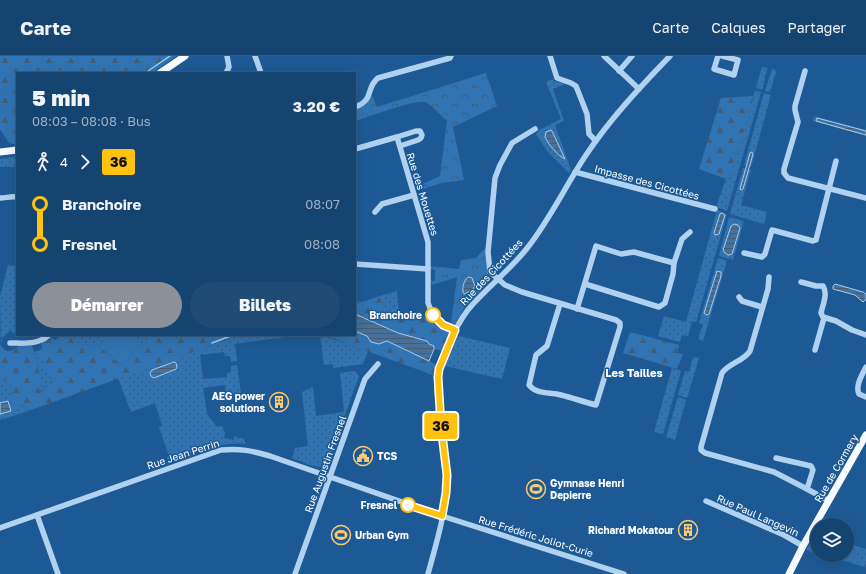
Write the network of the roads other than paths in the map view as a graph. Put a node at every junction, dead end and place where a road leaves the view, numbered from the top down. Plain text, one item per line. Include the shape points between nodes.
1 (184, 56) edge
2 (227, 56) edge
3 (255, 56) edge
4 (451, 56) edge
5 (550, 56) edge
6 (604, 56) edge
7 (632, 56) edge
8 (670, 56) edge
9 (718, 56) edge
10 (722, 56) edge
11 (619, 71) junction
12 (805, 71) dead end
13 (161, 72) edge
14 (226, 72) edge
15 (262, 72) edge
16 (639, 89) junction
17 (356, 107) edge
18 (535, 129) dead end
19 (397, 137) junction
20 (596, 141) junction
21 (400, 146) junction
22 (356, 149) edge
23 (16, 150) edge
24 (0, 152) edge
25 (836, 161) dead end
26 (575, 172) junction
27 (830, 188) junction
28 (414, 195) junction
29 (16, 197) edge
30 (0, 198) edge
31 (866, 198) edge
32 (715, 209) dead end
33 (375, 212) dead end
34 (690, 232) dead end
35 (744, 254) dead end
36 (674, 263) junction
37 (356, 264) edge
38 (428, 270) junction
39 (769, 277) dead end
40 (498, 279) junction
41 (801, 282) dead end
42 (585, 284) junction
43 (739, 297) dead end
44 (560, 304) junction
45 (762, 306) junction
46 (577, 309) junction
47 (824, 318) junction
48 (455, 330) junction
49 (866, 335) edge
50 (48, 336) edge
51 (10, 343) dead end
52 (815, 350) dead end
53 (378, 364) dead end
54 (866, 367) edge
55 (866, 397) edge
56 (866, 435) edge
57 (776, 458) dead end
58 (329, 478) junction
59 (807, 489) junction
60 (706, 501) dead end
61 (828, 501) junction
62 (37, 515) junction
63 (442, 516) junction
64 (0, 528) edge
65 (803, 546) junction
66 (58, 574) edge
67 (295, 574) edge
68 (428, 574) edge
69 (624, 574) edge
70 (789, 574) edge

1 - 13 main road
2 - 14 street via 229,67
3 - 15 street
4 - 17 street via 378,78 373,83 366,102
5 - 20 street via 556,76 576,86 586,111 589,134
6 - 11 street
7 - 11 street
8 - 16 street, Rue des Cicottées
9 - 10 street via 714,69 734,75 738,60
11 - 16 street
12 - 27 street via 795,106 798,122 784,171 788,178
16 - 20 street, Rue des Cicottées
18 - 40 street via 512,143 494,178 488,252 490,272
19 - 21 street, Rue des Mouettes
19 - 21 street, Rue des Mouettes via 416,131 420,131 422,135 418,140
19 - 22 street, Rue des Mouettes
20 - 26 street, Rue des Cicottées
21 - 28 street, Rue des Mouettes
23 - 24 main road
25 - 27 street
26 - 32 street, Impasse des Cicottées
26 - 40 street, Rue des Cicottées via 538,234
27 - 31 street
27 - 35 street via 816,240 772,230 762,257
28 - 33 street via 382,204
28 - 38 street, Rue des Mouettes via 428,242
29 - 30 street
34 - 36 street via 682,239
36 - 42 street via 634,252 621,254 596,246
36 - 42 street via 665,303 660,307
37 - 38 street
38 - 48 street, Rue des Mouettes via 430,310 437,321
39 - 45 street
40 - 44 street via 522,292
40 - 48 street, Rue des Cicottées via 465,312
41 - 47 street via 824,288 826,295 821,313
42 - 46 street
43 - 45 street
44 - 46 street
44 - 46 street via 547,346 536,355 529,384 534,390 596,405 620,323
45 - 59 street via 748,354 727,367 721,375 701,450 774,472
47 - 49 street
47 - 52 street
48 - 63 street, Rue des Cicottées via 438,377 447,475
50 - 51 street via 36,342
53 - 58 street, Rue Augustin Fresnel via 365,379
54 - 55 street via 857,390
56 - 61 main road, Rue de Cormery
57 - 59 street via 811,466 813,468
58 - 62 street, Rue Jean Perrin via 270,456 234,448 221,450
58 - 63 street, Rue Jean Perrin
58 - 67 street, Rue Augustin Fresnel
59 - 61 street
60 - 65 street, Rue Paul Langevin
61 - 65 main road, Rue de Cormery
62 - 64 street, Rue Jean Perrin
62 - 66 street
63 - 68 street, Rue des Cicottées
63 - 69 street, Rue Frédéric Joliot-Curie
65 - 70 main road, Rue de Cormery

